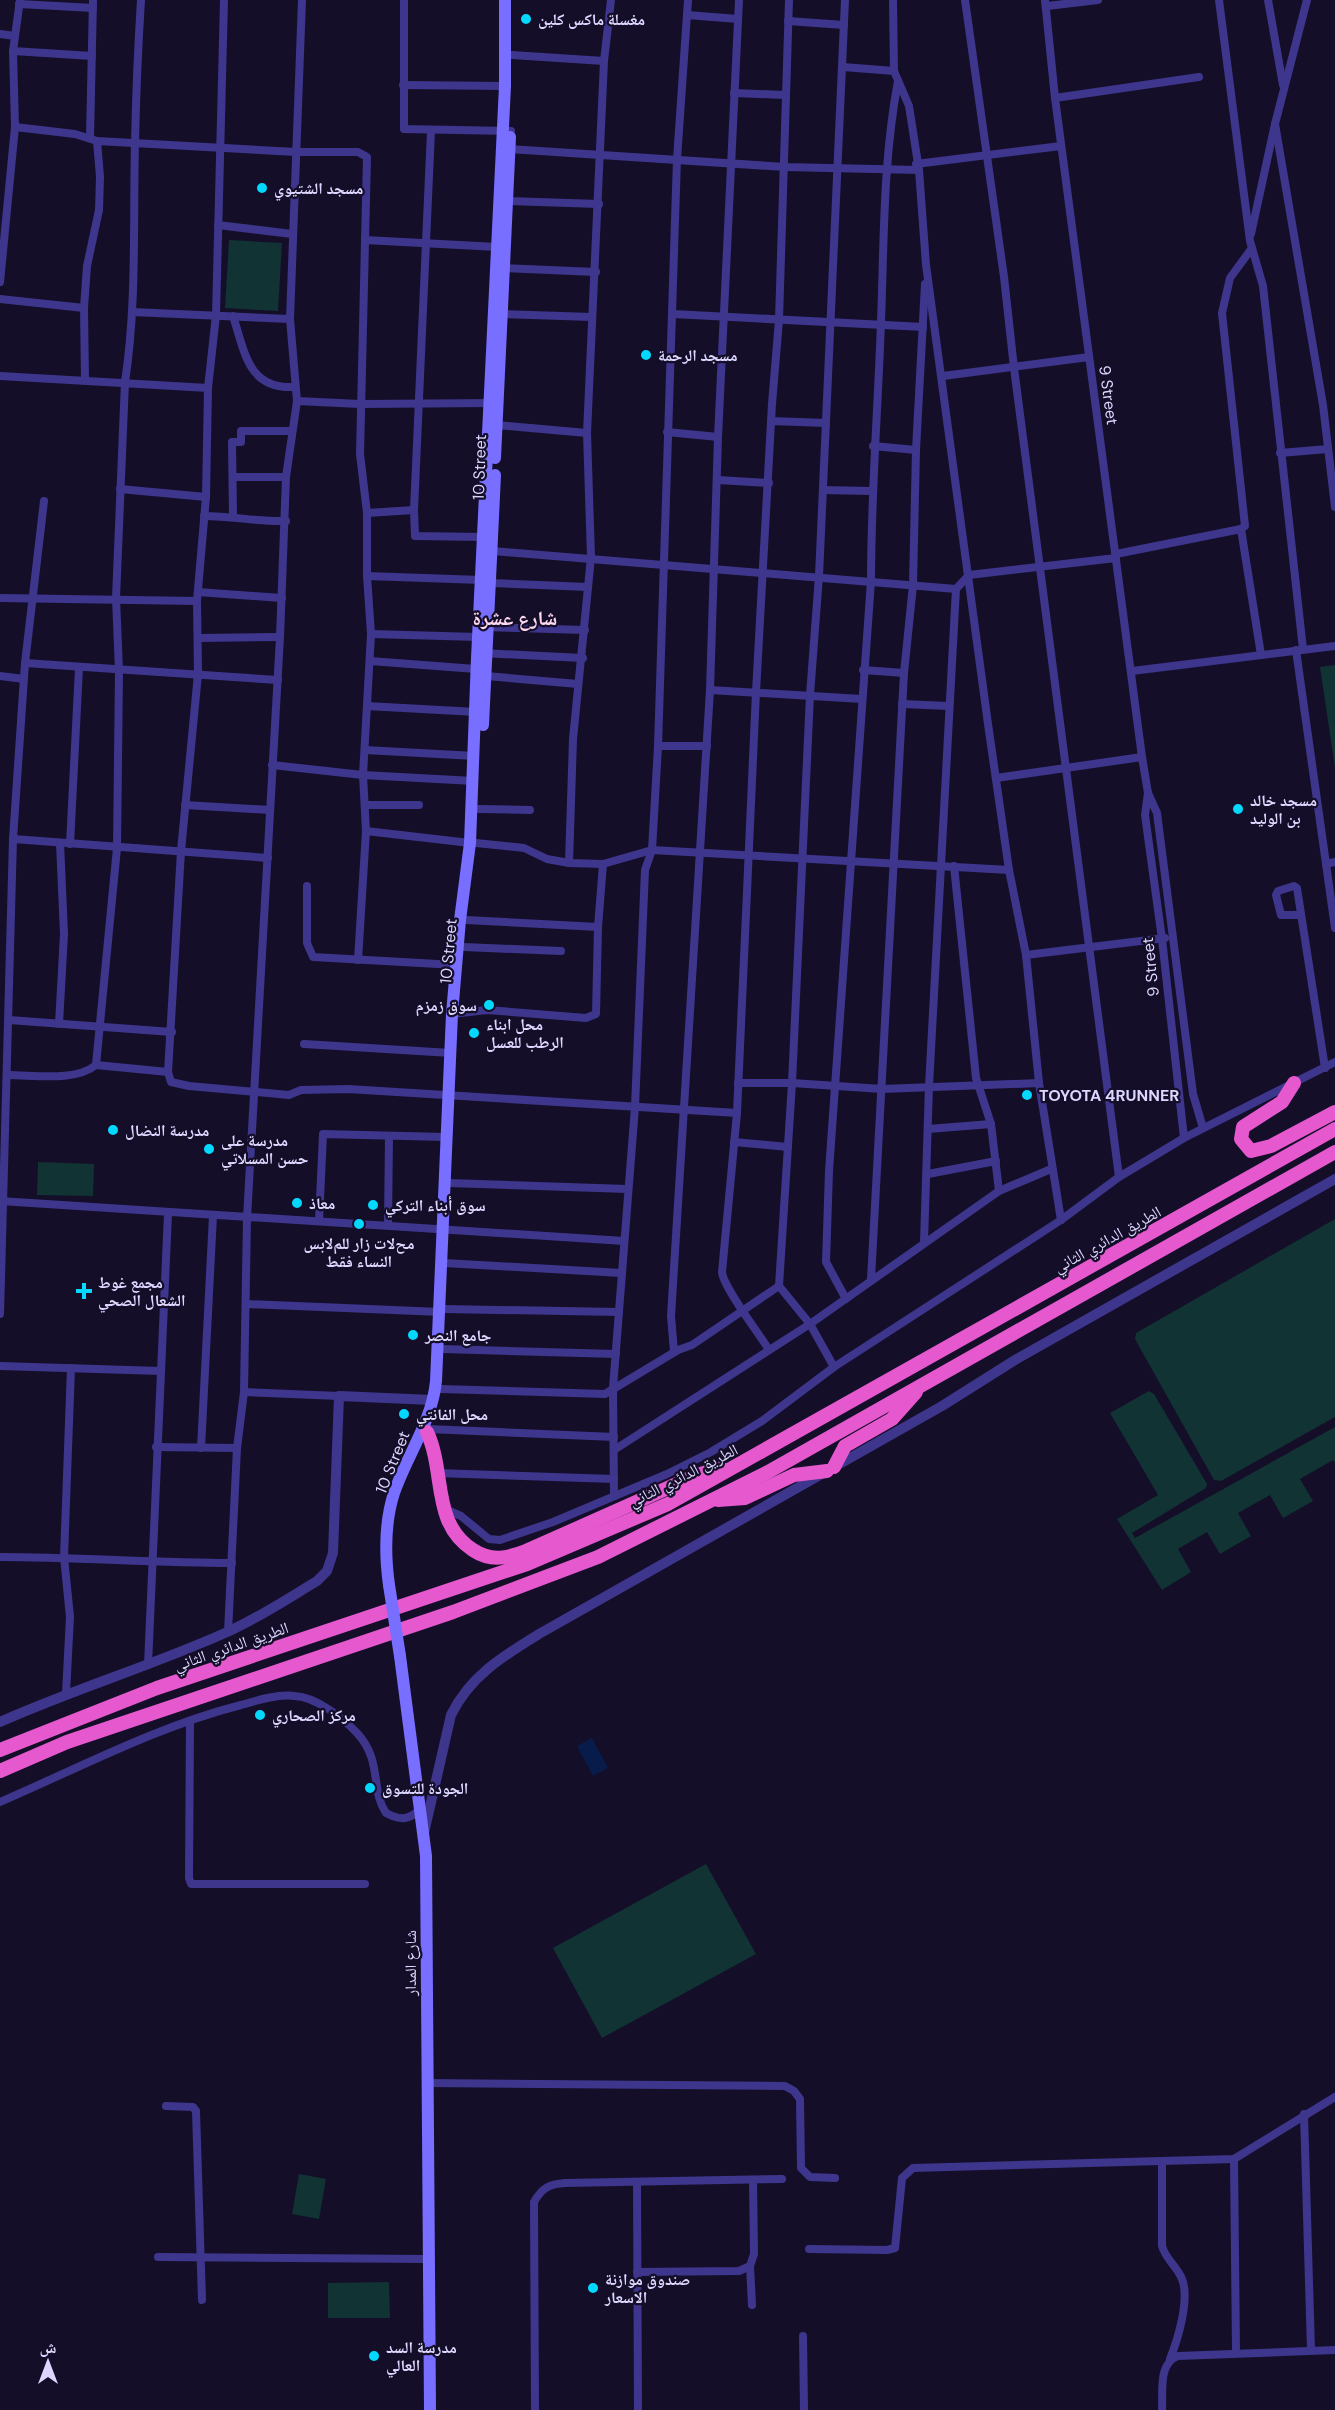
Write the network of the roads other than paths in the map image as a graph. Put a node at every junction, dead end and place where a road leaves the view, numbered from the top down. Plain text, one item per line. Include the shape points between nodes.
1 (141, 0) edge
2 (224, 0) edge
3 (303, 0) edge
4 (404, 0) edge
5 (505, 0) edge
6 (513, 0) edge
7 (611, 0) edge
8 (688, 0) edge
9 (739, 0) edge
10 (789, 0) edge
11 (845, 0) edge
12 (893, 0) edge
13 (965, 0) edge
14 (1098, 0) edge
15 (1219, 0) edge
16 (1268, 0) edge
17 (1306, 0) edge
18 (19, 2) edge
19 (1046, 3) edge
20 (93, 4) edge
21 (687, 15) junction
22 (738, 19) junction
23 (788, 21) junction
24 (844, 25) junction
25 (0, 34) edge
26 (15, 36) junction
27 (13, 51) junction
28 (512, 55) junction
29 (92, 56) junction
30 (604, 61) junction
31 (843, 67) junction
32 (896, 76) junction
33 (1198, 77) dead end
34 (403, 85) junction
35 (504, 86) junction
36 (1284, 90) junction
37 (734, 93) junction
38 (785, 95) junction
39 (1054, 98) junction
40 (1275, 124) junction
41 (15, 127) junction
42 (431, 131) junction
43 (506, 131) junction
44 (94, 139) junction
45 (135, 143) junction
46 (218, 146) junction
47 (1061, 146) junction
48 (509, 149) junction
49 (296, 152) junction
50 (600, 155) junction
51 (986, 155) junction
52 (677, 159) junction
53 (733, 164) junction
54 (785, 167) junction
55 (917, 167) junction
56 (838, 170) junction
57 (886, 171) junction
58 (507, 201) junction
59 (599, 204) junction
60 (218, 225) junction
61 (292, 234) junction
62 (365, 240) junction
63 (425, 243) junction
64 (1251, 244) junction
65 (497, 247) junction
66 (1, 262) edge
67 (926, 265) junction
68 (505, 268) junction
69 (596, 272) junction
70 (0, 282) edge
71 (0, 300) edge
72 (84, 308) junction
73 (132, 312) junction
74 (502, 314) junction
75 (673, 314) junction
76 (216, 315) junction
77 (233, 316) junction
78 (592, 317) junction
79 (724, 318) junction
80 (290, 319) junction
81 (779, 320) junction
82 (832, 322) junction
83 (881, 325) junction
84 (923, 327) junction
85 (1089, 357) junction
86 (1014, 368) junction
87 (0, 376) edge
88 (943, 376) junction
89 (85, 380) junction
90 (124, 382) junction
91 (294, 387) junction
92 (208, 388) junction
93 (297, 401) junction
94 (494, 403) junction
95 (360, 404) junction
96 (420, 404) junction
97 (771, 421) junction
98 (826, 423) junction
99 (497, 425) junction
100 (291, 431) junction
101 (667, 432) junction
102 (587, 433) junction
103 (718, 436) junction
104 (873, 446) junction
105 (1328, 448) junction
106 (916, 450) junction
107 (1280, 453) junction
108 (234, 477) junction
109 (286, 477) junction
110 (718, 480) junction
111 (769, 483) junction
112 (120, 489) junction
113 (823, 490) junction
114 (871, 491) junction
115 (206, 497) junction
116 (44, 501) dead end
117 (1335, 507) edge
118 (414, 510) junction
119 (367, 513) junction
120 (204, 516) junction
121 (233, 516) junction
122 (286, 521) junction
123 (1241, 530) junction
124 (483, 537) junction
125 (493, 550) junction
126 (1116, 556) junction
127 (591, 557) junction
128 (663, 565) junction
129 (715, 568) junction
130 (1039, 569) junction
131 (763, 571) junction
132 (969, 575) junction
133 (367, 576) junction
134 (819, 576) junction
135 (871, 581) junction
136 (485, 582) junction
137 (913, 585) junction
138 (588, 587) junction
139 (956, 589) junction
140 (198, 597) junction
141 (0, 598) edge
142 (32, 598) junction
143 (116, 598) junction
144 (282, 598) junction
145 (585, 630) junction
146 (481, 631) junction
147 (371, 634) junction
148 (280, 637) junction
149 (198, 638) junction
150 (1335, 646) edge
151 (1300, 650) junction
152 (482, 653) junction
153 (1262, 655) junction
154 (583, 658) junction
155 (370, 661) junction
156 (25, 663) junction
157 (79, 668) junction
158 (863, 670) junction
159 (119, 671) junction
160 (1132, 671) junction
161 (481, 672) junction
162 (904, 673) junction
163 (198, 674) junction
164 (0, 676) edge
165 (24, 679) junction
166 (278, 680) junction
167 (578, 684) junction
168 (710, 690) junction
169 (756, 692) junction
170 (810, 695) junction
171 (862, 699) junction
172 (902, 704) junction
173 (367, 706) junction
174 (949, 706) junction
175 (476, 712) junction
176 (658, 746) junction
177 (707, 746) junction
178 (365, 750) junction
179 (475, 756) junction
180 (1142, 756) junction
181 (273, 765) junction
182 (1065, 768) junction
183 (363, 775) junction
184 (996, 778) junction
185 (474, 781) junction
186 (1148, 793) junction
187 (185, 805) junction
188 (365, 805) junction
189 (419, 805) dead end
190 (479, 809) junction
191 (270, 810) junction
192 (530, 810) dead end
193 (366, 831) junction
194 (13, 839) junction
195 (60, 843) junction
196 (473, 843) junction
197 (70, 844) junction
198 (117, 848) junction
199 (652, 850) junction
200 (181, 851) junction
201 (699, 854) junction
202 (748, 856) junction
203 (268, 858) junction
204 (801, 859) junction
205 (851, 862) junction
206 (569, 863) junction
207 (1330, 863) edge
208 (603, 864) junction
209 (894, 864) junction
210 (940, 866) junction
211 (954, 866) junction
212 (1009, 870) junction
213 (307, 886) dead end
214 (0, 890) edge
215 (10, 891) junction
216 (9, 914) junction
217 (1300, 915) dead end
218 (466, 920) junction
219 (0, 923) edge
220 (598, 927) junction
221 (1335, 928) edge
222 (1174, 937) junction
223 (1162, 939) junction
224 (464, 947) junction
225 (1088, 947) junction
226 (561, 951) dead end
227 (1026, 955) junction
228 (358, 960) junction
229 (456, 965) junction
230 (456, 1013) junction
231 (9, 1020) junction
232 (59, 1024) junction
233 (100, 1026) junction
234 (172, 1032) junction
235 (304, 1044) dead end
236 (451, 1053) junction
237 (1335, 1062) edge
238 (96, 1065) junction
239 (1325, 1068) junction
240 (168, 1072) junction
241 (8, 1075) junction
242 (738, 1083) junction
243 (792, 1083) junction
244 (980, 1083) junction
245 (1039, 1083) junction
246 (1294, 1083) junction
247 (929, 1086) junction
248 (836, 1087) junction
249 (882, 1089) junction
250 (254, 1093) junction
251 (451, 1096) junction
252 (635, 1107) junction
253 (684, 1110) junction
254 (1335, 1112) edge
255 (736, 1113) junction
256 (991, 1124) junction
257 (1203, 1128) junction
258 (928, 1129) junction
259 (1335, 1129) edge
260 (389, 1136) junction
261 (445, 1137) junction
262 (1184, 1138) junction
263 (734, 1142) junction
264 (788, 1147) junction
265 (1335, 1152) edge
266 (996, 1161) junction
267 (1051, 1169) junction
268 (928, 1173) junction
269 (1119, 1177) junction
270 (1335, 1179) edge
271 (448, 1183) junction
272 (627, 1189) junction
273 (999, 1191) junction
274 (1, 1200) edge
275 (168, 1214) junction
276 (213, 1216) junction
277 (247, 1218) junction
278 (1060, 1220) junction
279 (320, 1221) junction
280 (387, 1225) junction
281 (444, 1228) junction
282 (624, 1241) junction
283 (924, 1242) junction
284 (444, 1263) junction
285 (621, 1273) junction
286 (871, 1279) junction
287 (779, 1286) junction
288 (846, 1299) junction
289 (246, 1304) junction
290 (745, 1310) junction
291 (442, 1311) junction
292 (619, 1312) junction
293 (0, 1314) edge
294 (810, 1324) junction
295 (442, 1349) junction
296 (769, 1350) junction
297 (674, 1353) junction
298 (616, 1354) junction
299 (0, 1366) edge
300 (834, 1367) junction
301 (71, 1368) junction
302 (160, 1371) junction
303 (922, 1384) junction
304 (613, 1388) junction
305 (244, 1392) junction
306 (436, 1394) junction
307 (339, 1396) junction
308 (428, 1430) junction
309 (614, 1437) junction
310 (156, 1447) junction
311 (201, 1448) junction
312 (237, 1448) junction
313 (614, 1450) junction
314 (744, 1462) junction
315 (830, 1469) junction
316 (437, 1473) junction
317 (614, 1479) junction
318 (614, 1496) junction
319 (712, 1500) junction
320 (443, 1508) junction
321 (389, 1518) junction
322 (0, 1557) edge
323 (64, 1557) junction
324 (150, 1563) junction
325 (232, 1563) junction
326 (228, 1632) junction
327 (148, 1665) junction
328 (66, 1693) junction
329 (190, 1721) junction
330 (0, 1722) edge
331 (0, 1750) edge
332 (0, 1771) edge
333 (0, 1802) edge
334 (421, 1808) junction
335 (424, 1833) junction
336 (365, 1884) dead end
337 (426, 2083) junction
338 (1335, 2097) edge
339 (166, 2106) dead end
340 (1304, 2114) junction
341 (1234, 2160) junction
342 (1162, 2162) junction
343 (835, 2178) dead end
344 (782, 2179) dead end
345 (753, 2180) junction
346 (637, 2182) junction
347 (809, 2249) dead end
348 (158, 2257) dead end
349 (201, 2259) junction
350 (428, 2259) junction
351 (750, 2266) junction
352 (637, 2272) junction
353 (202, 2300) dead end
354 (752, 2305) dead end
355 (803, 2336) dead end
356 (1311, 2350) junction
357 (1335, 2350) edge
358 (1236, 2352) junction
359 (1170, 2358) junction
360 (430, 2410) edge
361 (535, 2410) edge
362 (638, 2410) edge
363 (804, 2410) edge
364 (1162, 2410) edge

1 - 45 street
2 - 46 street
3 - 49 street
4 - 34 street
5 - 35 main road, 10 Street
6 - 28 main road, 10 Street
7 - 30 street
8 - 21 street
9 - 22 street
10 - 23 street
11 - 24 street
12 - 32 street
13 - 51 street
14 - 19 street
15 - 64 street
16 - 36 street
17 - 36 street
18 - 20 street
18 - 26 street
19 - 39 street, 9 Street
20 - 29 street
21 - 22 street
21 - 52 street
22 - 37 street
23 - 24 street
23 - 38 street
24 - 31 street
25 - 26 street
26 - 27 street
27 - 29 street
27 - 41 street
28 - 30 street
28 - 43 main road, 10 Street
29 - 44 street
30 - 50 street
31 - 32 street
31 - 56 street
32 - 55 street via 909,105
32 - 57 street
33 - 39 street
34 - 35 street
34 - 42 street via 404,129
35 - 43 main road, 10 Street
36 - 40 street
37 - 38 street
37 - 53 street
38 - 54 street
39 - 47 street, 9 Street
40 - 64 street
40 - 105 street
41 - 44 street
41 - 66 street
42 - 43 street
42 - 63 street
43 - 48 main road, 10 Street
43 - 65 main road, 10 Street
44 - 45 street
44 - 72 street via 100,177 99,210 87,266
45 - 46 street
45 - 73 street
46 - 49 street
46 - 60 street
47 - 51 street
47 - 85 street, 9 Street
48 - 50 street
48 - 58 main road, 10 Street
49 - 61 street
49 - 62 street via 366,154
50 - 52 street
50 - 59 street
51 - 55 street
51 - 86 street
52 - 53 street
52 - 75 street
53 - 54 street
53 - 79 street
54 - 56 street
54 - 81 street
55 - 57 street
55 - 67 street
56 - 57 street
56 - 82 street
57 - 83 street
58 - 59 street
58 - 68 main road, 10 Street
59 - 69 street
60 - 61 street
60 - 76 street
61 - 80 street
62 - 63 street
62 - 95 street
63 - 65 street
63 - 96 street
64 - 107 street via 1263,286
64 - 123 street via 1230,278 1222,313 1245,526
65 - 94 main road, 10 Street
66 - 70 street
67 - 84 street
67 - 88 street
68 - 69 street
68 - 74 main road, 10 Street
69 - 78 street
71 - 72 street
72 - 89 street
73 - 76 street
73 - 90 street
74 - 78 street
74 - 94 main road, 10 Street
75 - 79 street
75 - 101 street
76 - 77 street
76 - 92 street
77 - 80 street
77 - 91 street via 255,372 276,388
78 - 102 street
79 - 81 street
79 - 103 street
80 - 91 street
81 - 82 street
81 - 97 street
82 - 83 street
82 - 98 street
83 - 84 street
83 - 104 street
84 - 106 street
85 - 86 street
85 - 126 street, 9 Street
86 - 88 street
86 - 130 street
87 - 89 street
88 - 132 street
89 - 90 street
90 - 92 street
90 - 112 street
91 - 93 street
92 - 115 street
93 - 95 street
93 - 100 street
94 - 96 street
94 - 99 main road, 10 Street
94 - 124 main road, 10 Street
95 - 96 street
95 - 119 street via 360,454
96 - 118 street
97 - 98 street
97 - 111 street
98 - 113 street
99 - 102 street
99 - 125 main road, 10 Street
100 - 108 street via 241,432 241,442 232,442
100 - 109 street
101 - 103 street
101 - 128 street
102 - 127 street
103 - 110 street
104 - 106 street
104 - 114 street
105 - 107 street
105 - 117 street
106 - 137 street
107 - 151 street
108 - 109 street
108 - 121 street
109 - 122 street
110 - 111 street
110 - 129 street
111 - 131 street
112 - 115 street
112 - 143 street
113 - 114 street
113 - 134 street
114 - 135 street
115 - 120 street
116 - 142 street
118 - 119 street
118 - 124 street via 415,536
119 - 133 street
120 - 121 street
120 - 140 street
121 - 122 street via 254,522
122 - 144 street
123 - 126 street
123 - 153 street
124 - 136 main road, 10 Street
125 - 127 street
125 - 136 main road, 10 Street
126 - 130 street
126 - 160 street, 9 Street
127 - 128 street
127 - 138 street
128 - 129 street
128 - 176 street
129 - 131 street
129 - 168 street
130 - 132 street
130 - 182 street
131 - 134 street
131 - 169 street
132 - 139 street
132 - 184 street
133 - 136 street
133 - 147 street
134 - 135 street
134 - 170 street
135 - 137 street
135 - 158 street
136 - 138 street
136 - 146 main road, 10 Street
137 - 139 street
137 - 162 street
138 - 145 street
139 - 174 street
140 - 143 street
140 - 144 street
140 - 149 street
141 - 142 street
142 - 143 street
142 - 156 street
143 - 159 street
144 - 148 street
145 - 146 street
145 - 154 street
146 - 147 street
146 - 152 main road, 10 Street
147 - 155 street
148 - 149 street
148 - 166 street
149 - 163 street
150 - 151 street
151 - 153 street
151 - 207 street
152 - 154 street
152 - 161 main road, 10 Street
153 - 160 street
154 - 167 street
155 - 161 street
155 - 173 street
156 - 157 street
156 - 165 street
157 - 159 street
157 - 197 street
158 - 162 street
158 - 171 street
159 - 163 street
159 - 198 street
160 - 180 street, 9 Street
161 - 167 street
161 - 175 main road, 10 Street
161 - 190 main road, 10 Street
162 - 172 street
163 - 166 street
163 - 187 street
164 - 165 street
165 - 194 street
166 - 181 street
167 - 206 street
168 - 169 street
168 - 177 street
169 - 170 street
169 - 202 street
170 - 171 street
170 - 204 street
171 - 205 street
172 - 174 street
172 - 209 street
173 - 175 street
173 - 178 street
174 - 210 street
175 - 179 main road, 10 Street
176 - 177 street
176 - 199 street
177 - 201 street
178 - 179 street
178 - 183 street
179 - 185 main road, 10 Street
180 - 182 street
180 - 186 street, 9 Street
181 - 183 street
181 - 191 street
182 - 184 street
182 - 225 street
183 - 185 street
183 - 188 street
184 - 212 street
185 - 196 main road, 10 Street
186 - 222 street, 9 Street via 1157,813
186 - 223 street, 9 Street via 1145,814
187 - 191 street
187 - 200 street
188 - 189 street
188 - 193 street
190 - 192 street
190 - 196 main road, 10 Street
191 - 203 street
193 - 196 street
193 - 228 street
194 - 195 street
194 - 215 street
195 - 197 street
195 - 232 street via 64,934
196 - 206 street via 524,848 547,859
196 - 218 main road, 10 Street
196 - 229 main road, 10 Street
197 - 198 street
198 - 200 street
198 - 233 street
199 - 201 street
199 - 208 street
199 - 252 street via 645,870
200 - 203 street
200 - 234 street
201 - 202 street
201 - 253 street
202 - 204 street
202 - 242 street
203 - 250 street
204 - 205 street
204 - 243 street
205 - 209 street
205 - 248 street
206 - 208 street
207 - 221 street
208 - 220 street
209 - 210 street
209 - 249 street
210 - 211 street
210 - 247 street
211 - 212 street
211 - 244 street via 976,1078
212 - 227 street
213 - 228 street via 306,943 313,957
214 - 215 street
215 - 216 street
216 - 219 street
216 - 231 street
217 - 239 street
218 - 220 street
218 - 224 main road, 10 Street
220 - 230 street via 596,1014 586,1018 487,1010
222 - 223 street
222 - 257 street, 9 Street via 1193,1094
223 - 225 street
223 - 262 street, 9 Street
224 - 226 street
224 - 230 main road, 10 Street
225 - 227 street
225 - 269 street
227 - 245 street
228 - 229 street
229 - 230 main road, 10 Street
230 - 236 main road, 10 Street
230 - 251 main road, 10 Street
231 - 232 street
231 - 241 street
232 - 233 street
233 - 234 street
233 - 238 street
234 - 240 street
235 - 236 street
236 - 251 main road, 10 Street
237 - 239 street
238 - 240 street
238 - 241 street via 74,1075
239 - 246 street
240 - 250 street via 171,1082 176,1084
241 - 274 street
242 - 243 street
242 - 255 street
243 - 248 street
243 - 264 street
244 - 245 street
244 - 247 street
244 - 256 street
245 - 267 street
246 - 254 highway via 1281,1102 1243,1126 1241,1139 1251,1151 1271,1146
246 - 257 street
247 - 249 street
247 - 258 street
248 - 249 street
248 - 288 street via 826,1257 828,1269
249 - 286 street
250 - 251 street via 290,1095 301,1090 348,1089
250 - 277 street
251 - 252 street
251 - 261 main road, 10 Street
251 - 271 main road, 10 Street
252 - 253 street
252 - 272 street
253 - 255 street
253 - 297 street via 671,1316
255 - 263 street
256 - 258 street
256 - 266 street
257 - 262 street
258 - 268 street
259 - 314 highway, الطريق الدائري الثاني
260 - 261 street
260 - 279 street via 323,1134
260 - 280 street
261 - 281 main road, 10 Street
262 - 269 street
263 - 264 street
263 - 290 street via 722,1272 726,1288
264 - 287 street
265 - 303 highway
266 - 268 street
266 - 273 street
267 - 273 street
267 - 278 street
268 - 283 street
269 - 278 street
270 - 315 street
271 - 272 street
271 - 281 main road, 10 Street
272 - 282 street
273 - 283 street
274 - 275 street
274 - 293 street
275 - 276 street
275 - 302 street
276 - 277 street
276 - 311 street
277 - 279 street
277 - 289 street
278 - 300 street
279 - 280 street
280 - 281 street
281 - 282 street
281 - 284 main road, 10 Street
281 - 291 main road, 10 Street
282 - 285 street
283 - 286 street
284 - 285 street
284 - 291 main road, 10 Street
285 - 292 street
286 - 288 street
287 - 290 street
287 - 294 street
288 - 294 street
289 - 291 street
289 - 305 street
290 - 296 street
290 - 297 street
291 - 292 street
291 - 295 main road, 10 Street
291 - 306 main road, 10 Street
292 - 298 street
294 - 296 street
294 - 300 street
295 - 298 street
295 - 306 main road, 10 Street
296 - 313 street
297 - 304 street
298 - 304 street
299 - 301 street
300 - 318 street via 762,1421 711,1452
301 - 302 street
301 - 323 street
302 - 310 street
303 - 315 highway via 892,1419 845,1446
303 - 319 highway
304 - 306 street via 605,1394
304 - 309 street
305 - 307 street
305 - 312 street
306 - 307 street
306 - 308 main road, 10 Street
306 - 321 main road, 10 Street via 394,1494
307 - 326 street via 334,1544 327,1571 309,1586
308 - 309 street
308 - 316 highway
308 - 321 main road, 10 Street
309 - 313 street
310 - 311 street
310 - 324 street
311 - 312 street
312 - 325 street
313 - 317 street
314 - 320 highway via 697,1475 512,1557 480,1556 455,1535
314 - 331 highway, الطريق الدائري الثاني via 668,1504 526,1564 158,1688
315 - 319 highway via 794,1475 745,1498
315 - 335 street via 488,1666 459,1698 451,1715
316 - 317 street
316 - 320 highway
317 - 318 street
318 - 320 street via 495,1541
319 - 332 highway via 598,1557 518,1589 156,1710
321 - 334 main road, شارع المدار, bridge via 386,1567
322 - 323 street
323 - 324 street
323 - 328 street via 70,1617
324 - 325 street
324 - 327 street
325 - 326 street
326 - 327 street
327 - 328 street
328 - 330 street
329 - 333 street
329 - 334 street via 257,1701 304,1697 334,1714 363,1741 376,1766 386,1813 407,1819
329 - 336 street via 192,1884
334 - 335 main road, شارع المدار
335 - 337 main road, شارع المدار
337 - 343 street via 785,2085 800,2099 801,2168 810,2177
337 - 350 main road, شارع المدار
338 - 340 street
339 - 349 street via 193,2107 196,2111
340 - 341 street
340 - 356 street
341 - 342 street
341 - 358 street
342 - 347 street via 913,2168 902,2178 895,2248
342 - 359 street via 1162,2246 1185,2287 1179,2333
344 - 345 street
345 - 346 street
345 - 351 street via 754,2254
346 - 352 street
346 - 361 street via 552,2184 540,2191 534,2202
348 - 349 street
349 - 350 street
349 - 353 street
350 - 360 main road, شارع المدار
351 - 352 street via 739,2271
351 - 354 street
352 - 362 street
355 - 363 street
356 - 357 street
356 - 358 street
358 - 359 street
359 - 364 street via 1165,2367

